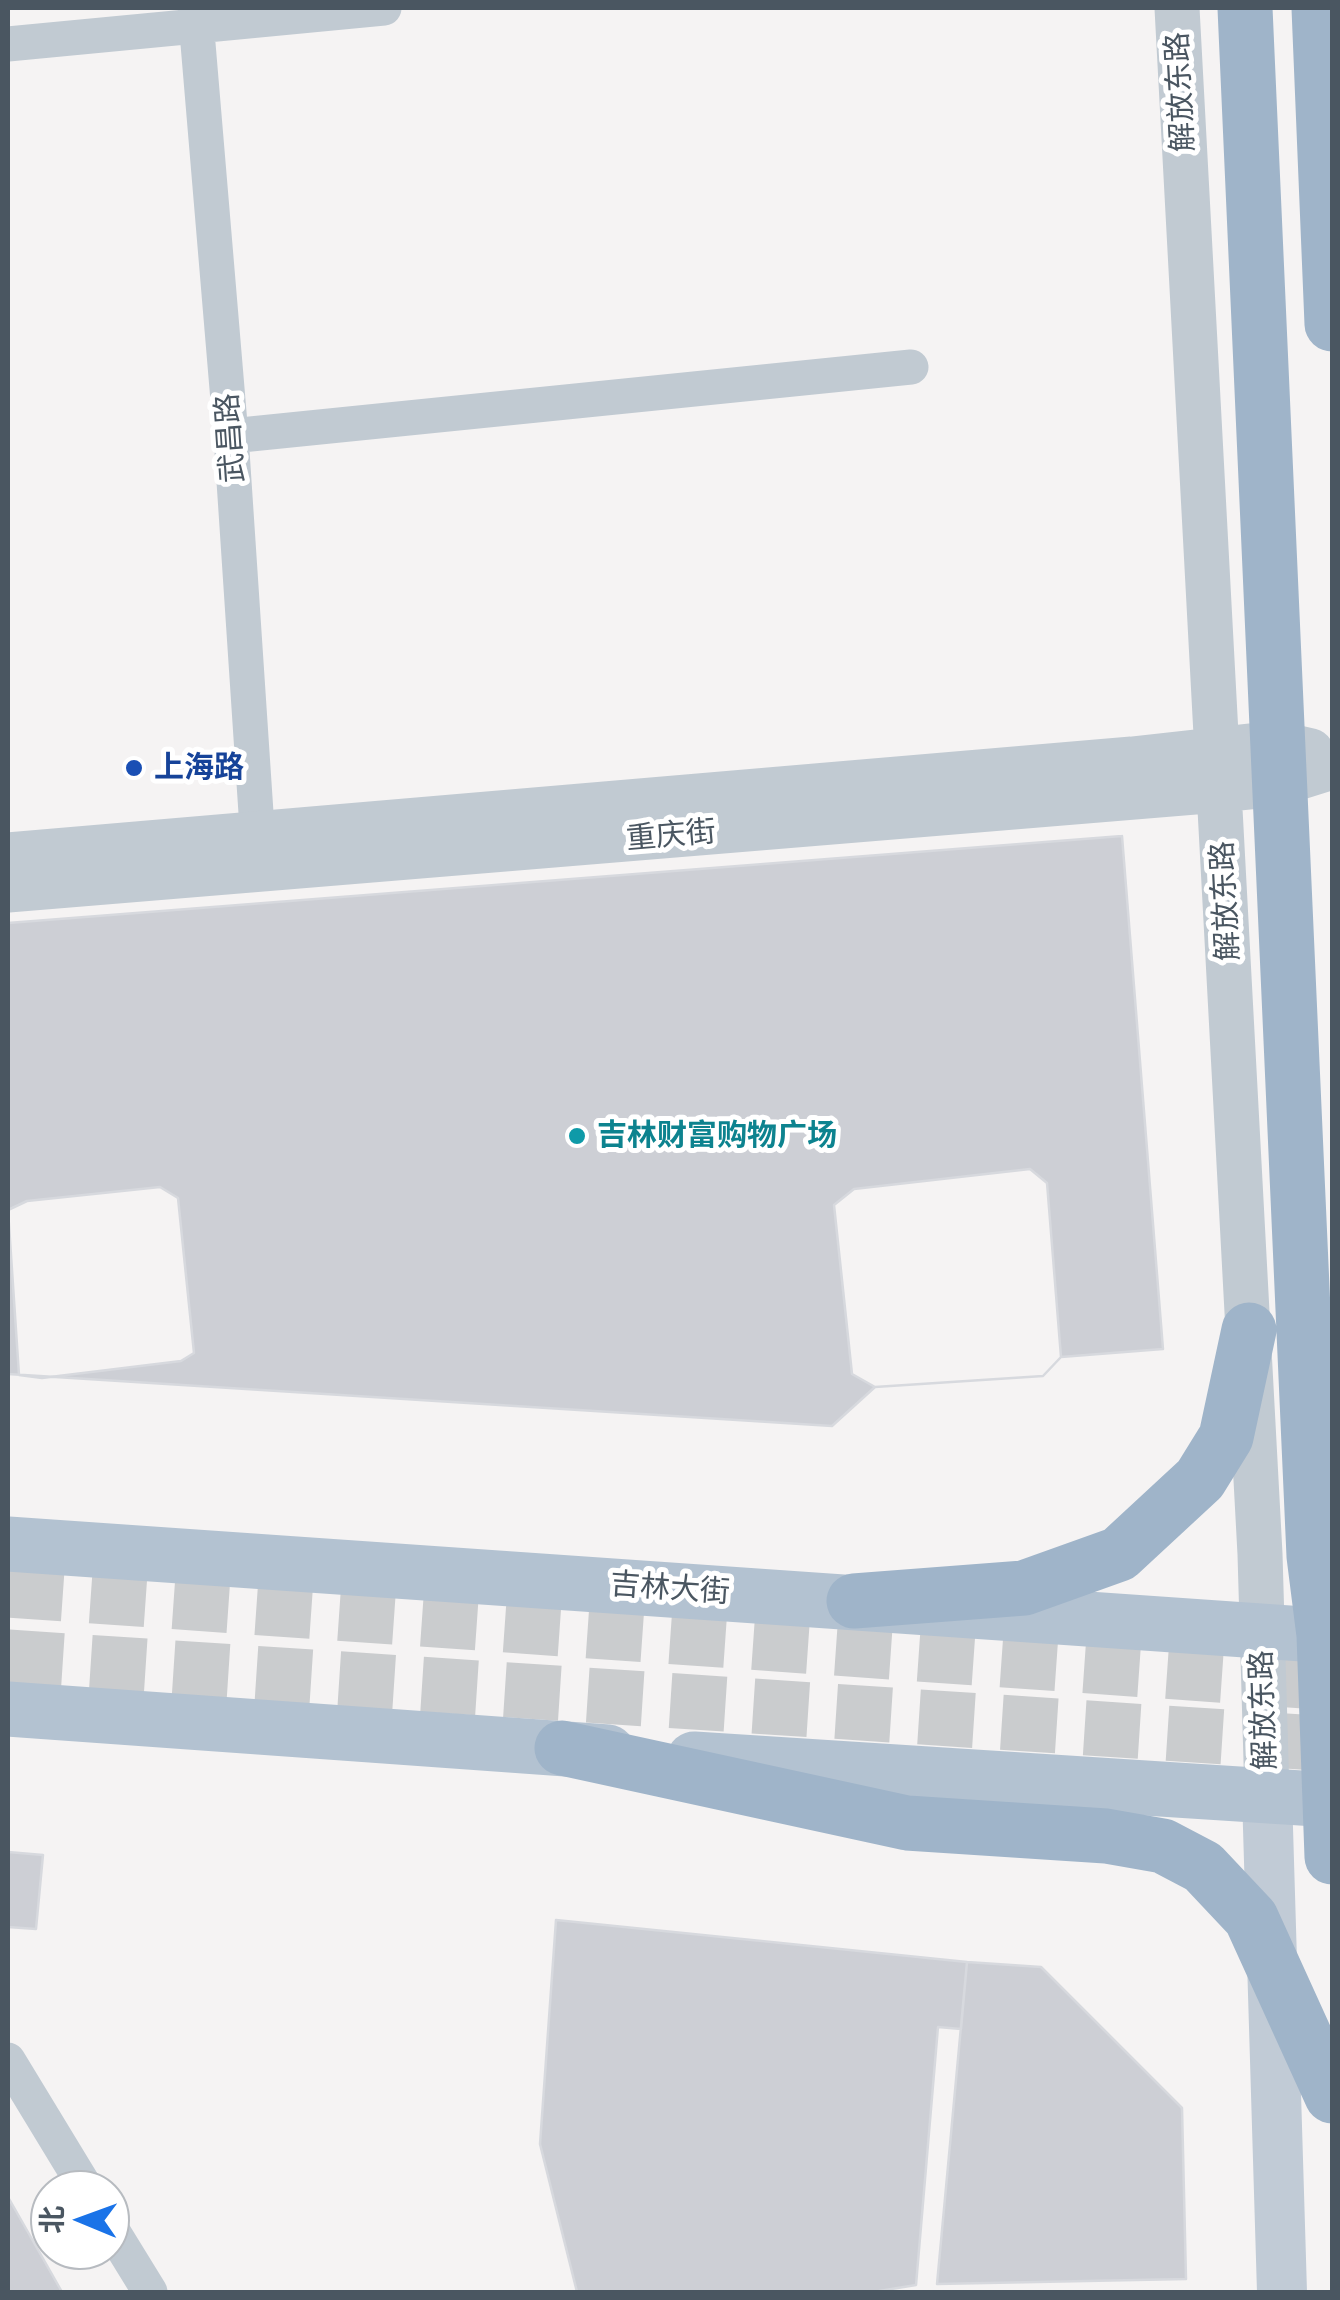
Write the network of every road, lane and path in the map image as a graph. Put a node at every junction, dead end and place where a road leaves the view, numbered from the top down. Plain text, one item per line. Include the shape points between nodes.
1 (384, 8) edge
2 (1177, 8) edge
3 (1245, 8) edge
4 (1319, 8) edge
5 (196, 17) edge
6 (8, 44) edge
7 (1332, 324) edge
8 (911, 367) dead end
9 (231, 436) junction
10 (1332, 756) edge
11 (1277, 764) junction
12 (1332, 767) edge
13 (1217, 770) junction
14 (259, 851) junction
15 (8, 855) edge
16 (8, 890) edge
17 (1248, 1330) junction
18 (8, 1544) edge
19 (854, 1602) junction
20 (1262, 1630) junction
21 (1328, 1636) edge
22 (8, 1709) edge
23 (562, 1748) junction
24 (1267, 1795) junction
25 (1331, 1800) edge
26 (1332, 1857) edge
27 (1272, 1963) junction
28 (8, 2060) edge
29 (1332, 2096) edge
30 (76, 2170) edge
31 (130, 2260) edge
32 (150, 2292) edge
33 (1282, 2292) edge

1 - 5 street
2 - 13 street, 解放东路
3 - 11 highway, 解放东路
4 - 7 highway
5 - 6 street
5 - 9 street, 武昌路
8 - 9 street
9 - 14 street, 武昌路
10 - 11 street, 重庆街
11 - 12 street, 重庆街
11 - 13 street, 重庆街
11 - 21 highway, 解放东路 via 1314,1556
13 - 14 street, 重庆街
13 - 17 street, 解放东路
14 - 15 street, 重庆街
14 - 16 street, 重庆街
17 - 19 highway via 1226,1437 1200,1480 1118,1554 1024,1588
17 - 20 street, 解放东路
18 - 19 main road, 吉林大街
19 - 20 main road, 吉林大街
20 - 21 main road, 吉林大街
20 - 24 street, 解放东路
21 - 25 highway, 解放东路
22 - 23 main road
23 - 24 main road
23 - 27 highway via 908,1822 1163,1846 1203,1867 1227,1891 1251,1918
24 - 25 main road
24 - 27 main road
25 - 26 highway, 解放东路
27 - 29 highway
27 - 33 main road
28 - 30 street
31 - 32 street

